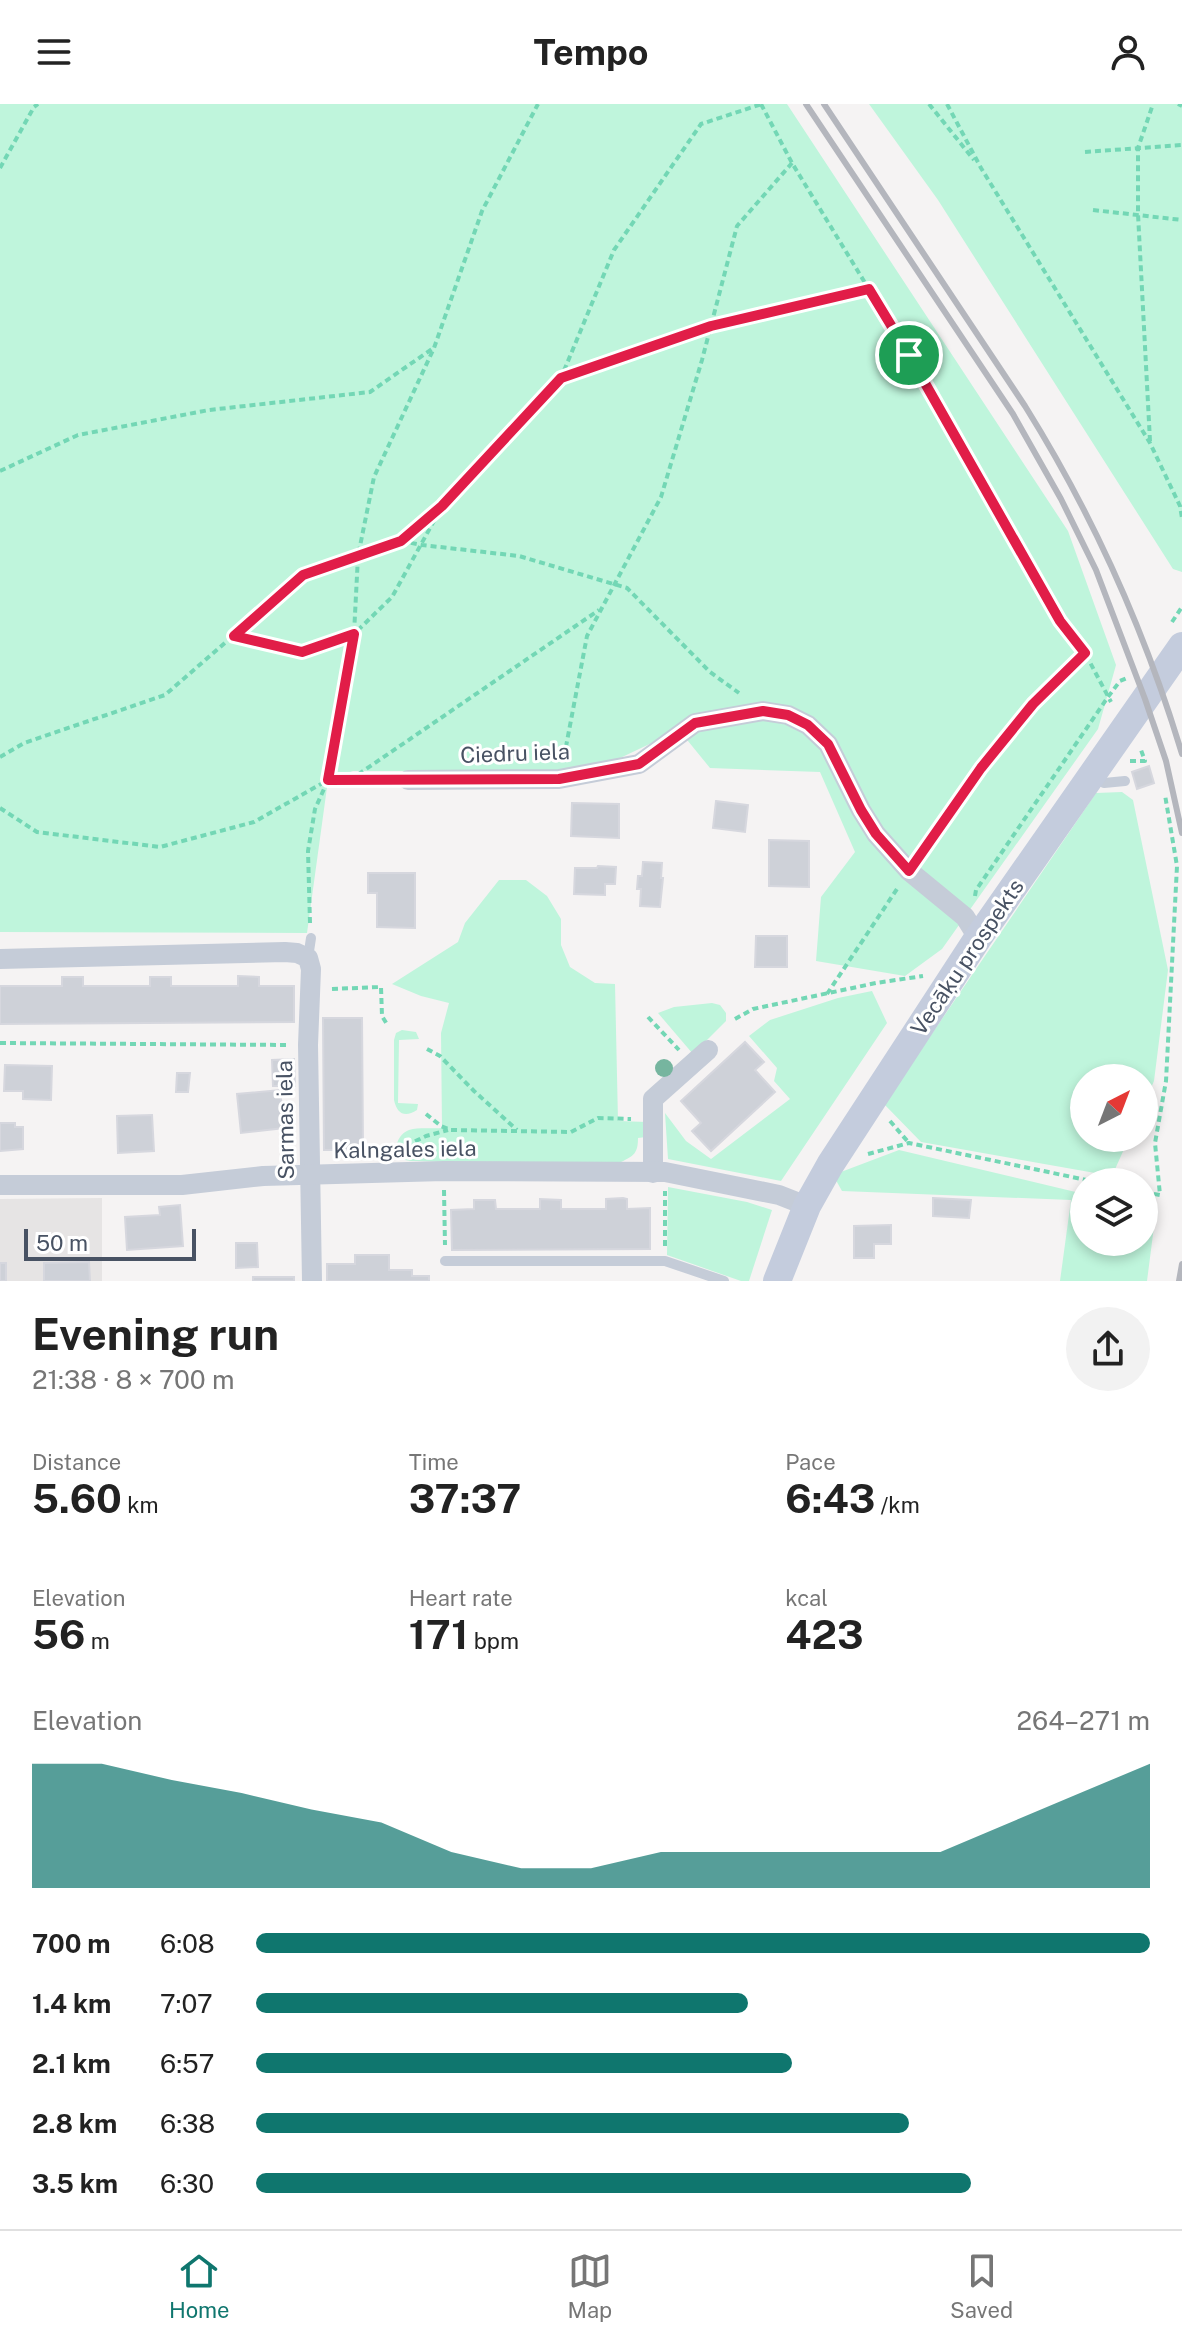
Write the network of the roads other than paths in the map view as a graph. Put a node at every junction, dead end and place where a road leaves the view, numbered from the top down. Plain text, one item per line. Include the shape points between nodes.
1 (1182, 646) edge
2 (1092, 775) junction
3 (408, 780) road end
4 (1125, 781) dead end
5 (974, 932) junction
6 (0, 959) edge
7 (708, 1050) dead end
8 (659, 1172) junction
9 (309, 1176) junction
10 (0, 1185) edge
11 (807, 1206) junction
12 (445, 1261) road end
13 (312, 1281) edge
14 (724, 1281) edge
15 (777, 1281) edge

1 - 2 main road, Vecāķu prospekts
2 - 4 lane via 1104,783
2 - 5 main road, Vecāķu prospekts
3 - 5 street, Ciedru iela via 559,779 639,764 695,723 763,711 788,715 828,744 876,834 909,871 965,917
5 - 11 main road, Vecāķu prospekts
6 - 9 street, Sarmas iela via 297,953 310,948
7 - 8 street via 653,1099
8 - 9 street, Kalngales iela
8 - 11 street, Kalngales iela via 779,1195
9 - 10 street, Kalngales iela via 182,1185
9 - 13 street, Sarmas iela
11 - 15 main road, Vecāķu prospekts
12 - 14 lane via 665,1261

